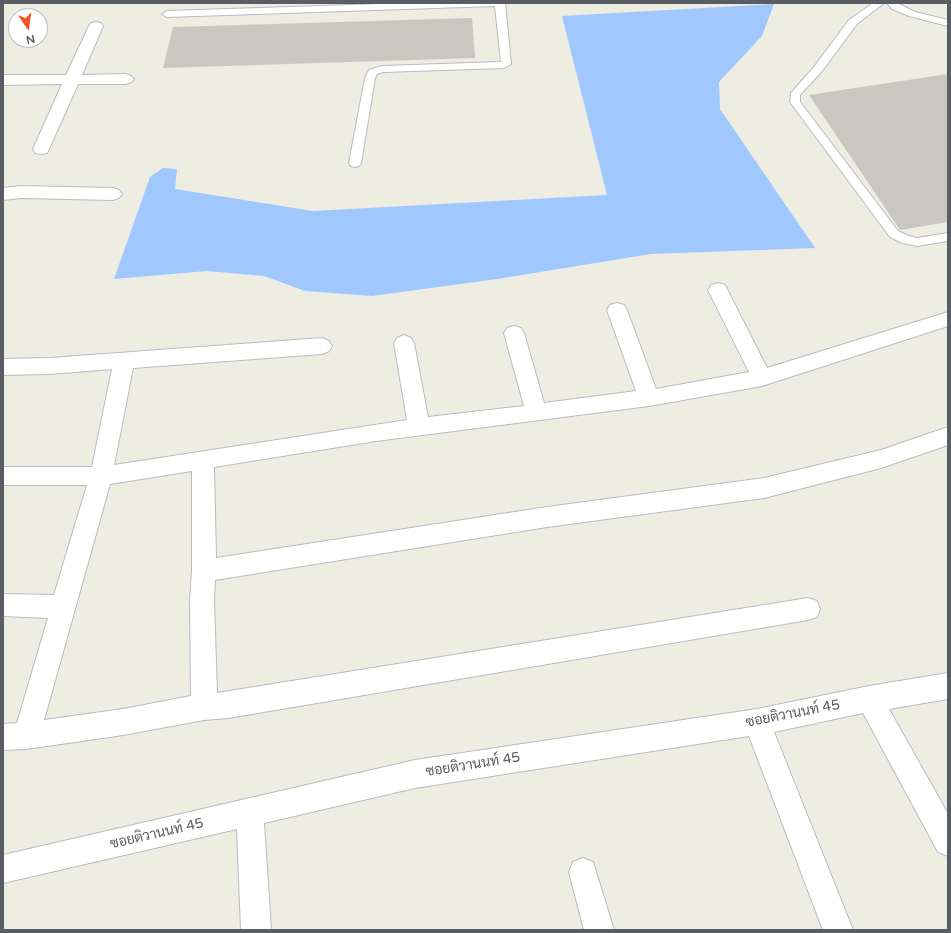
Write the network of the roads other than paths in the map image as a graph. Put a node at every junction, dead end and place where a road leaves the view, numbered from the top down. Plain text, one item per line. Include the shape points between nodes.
1 (500, 3) edge
2 (879, 3) edge
3 (892, 3) edge
4 (167, 14) dead end
5 (948, 23) edge
6 (96, 26) dead end
7 (72, 79) junction
8 (126, 79) dead end
9 (3, 80) edge
10 (41, 149) dead end
11 (355, 163) dead end
12 (3, 194) edge
13 (113, 194) dead end
14 (948, 237) edge
15 (718, 290) dead end
16 (617, 310) dead end
17 (948, 318) edge
18 (514, 333) dead end
19 (404, 343) dead end
20 (322, 346) dead end
21 (124, 361) junction
22 (3, 367) edge
23 (762, 378) junction
24 (649, 398) junction
25 (536, 413) junction
26 (419, 427) junction
27 (948, 436) edge
28 (203, 461) junction
29 (3, 476) edge
30 (101, 476) junction
31 (204, 571) junction
32 (3, 604) edge
33 (63, 607) junction
34 (808, 608) dead end
35 (948, 686) edge
36 (869, 698) junction
37 (204, 707) junction
38 (757, 722) junction
39 (14, 737) edge
40 (250, 813) junction
41 (948, 842) edge
42 (3, 869) edge
43 (583, 872) dead end
44 (256, 930) edge
45 (599, 930) edge
46 (838, 930) edge

1 - 4 lane
1 - 11 lane via 506,64 382,69 373,72
2 - 14 lane via 853,22 795,95 795,102 894,234 917,242
3 - 5 lane via 895,7 912,14
6 - 7 street
7 - 8 street
7 - 9 street
7 - 10 street
12 - 13 street
15 - 23 street
16 - 24 street
17 - 23 street via 857,350
18 - 25 street
19 - 26 street
20 - 21 street
21 - 22 street
21 - 30 street
23 - 24 street
24 - 25 street
25 - 26 street
26 - 28 street
27 - 31 street via 881,459 764,488 547,517
28 - 30 street
28 - 31 street
29 - 30 street
30 - 33 street
31 - 37 street
32 - 33 street
33 - 39 street
34 - 37 street
35 - 36 street, ซอยติวานนท์ 45
36 - 38 street, ซอยติวานนท์ 45
36 - 41 street
37 - 39 street via 123,722
38 - 40 street, ซอยติวานนท์ 45 via 415,774
38 - 46 street
40 - 42 street, ซอยติวานนท์ 45
40 - 44 street
43 - 45 street

